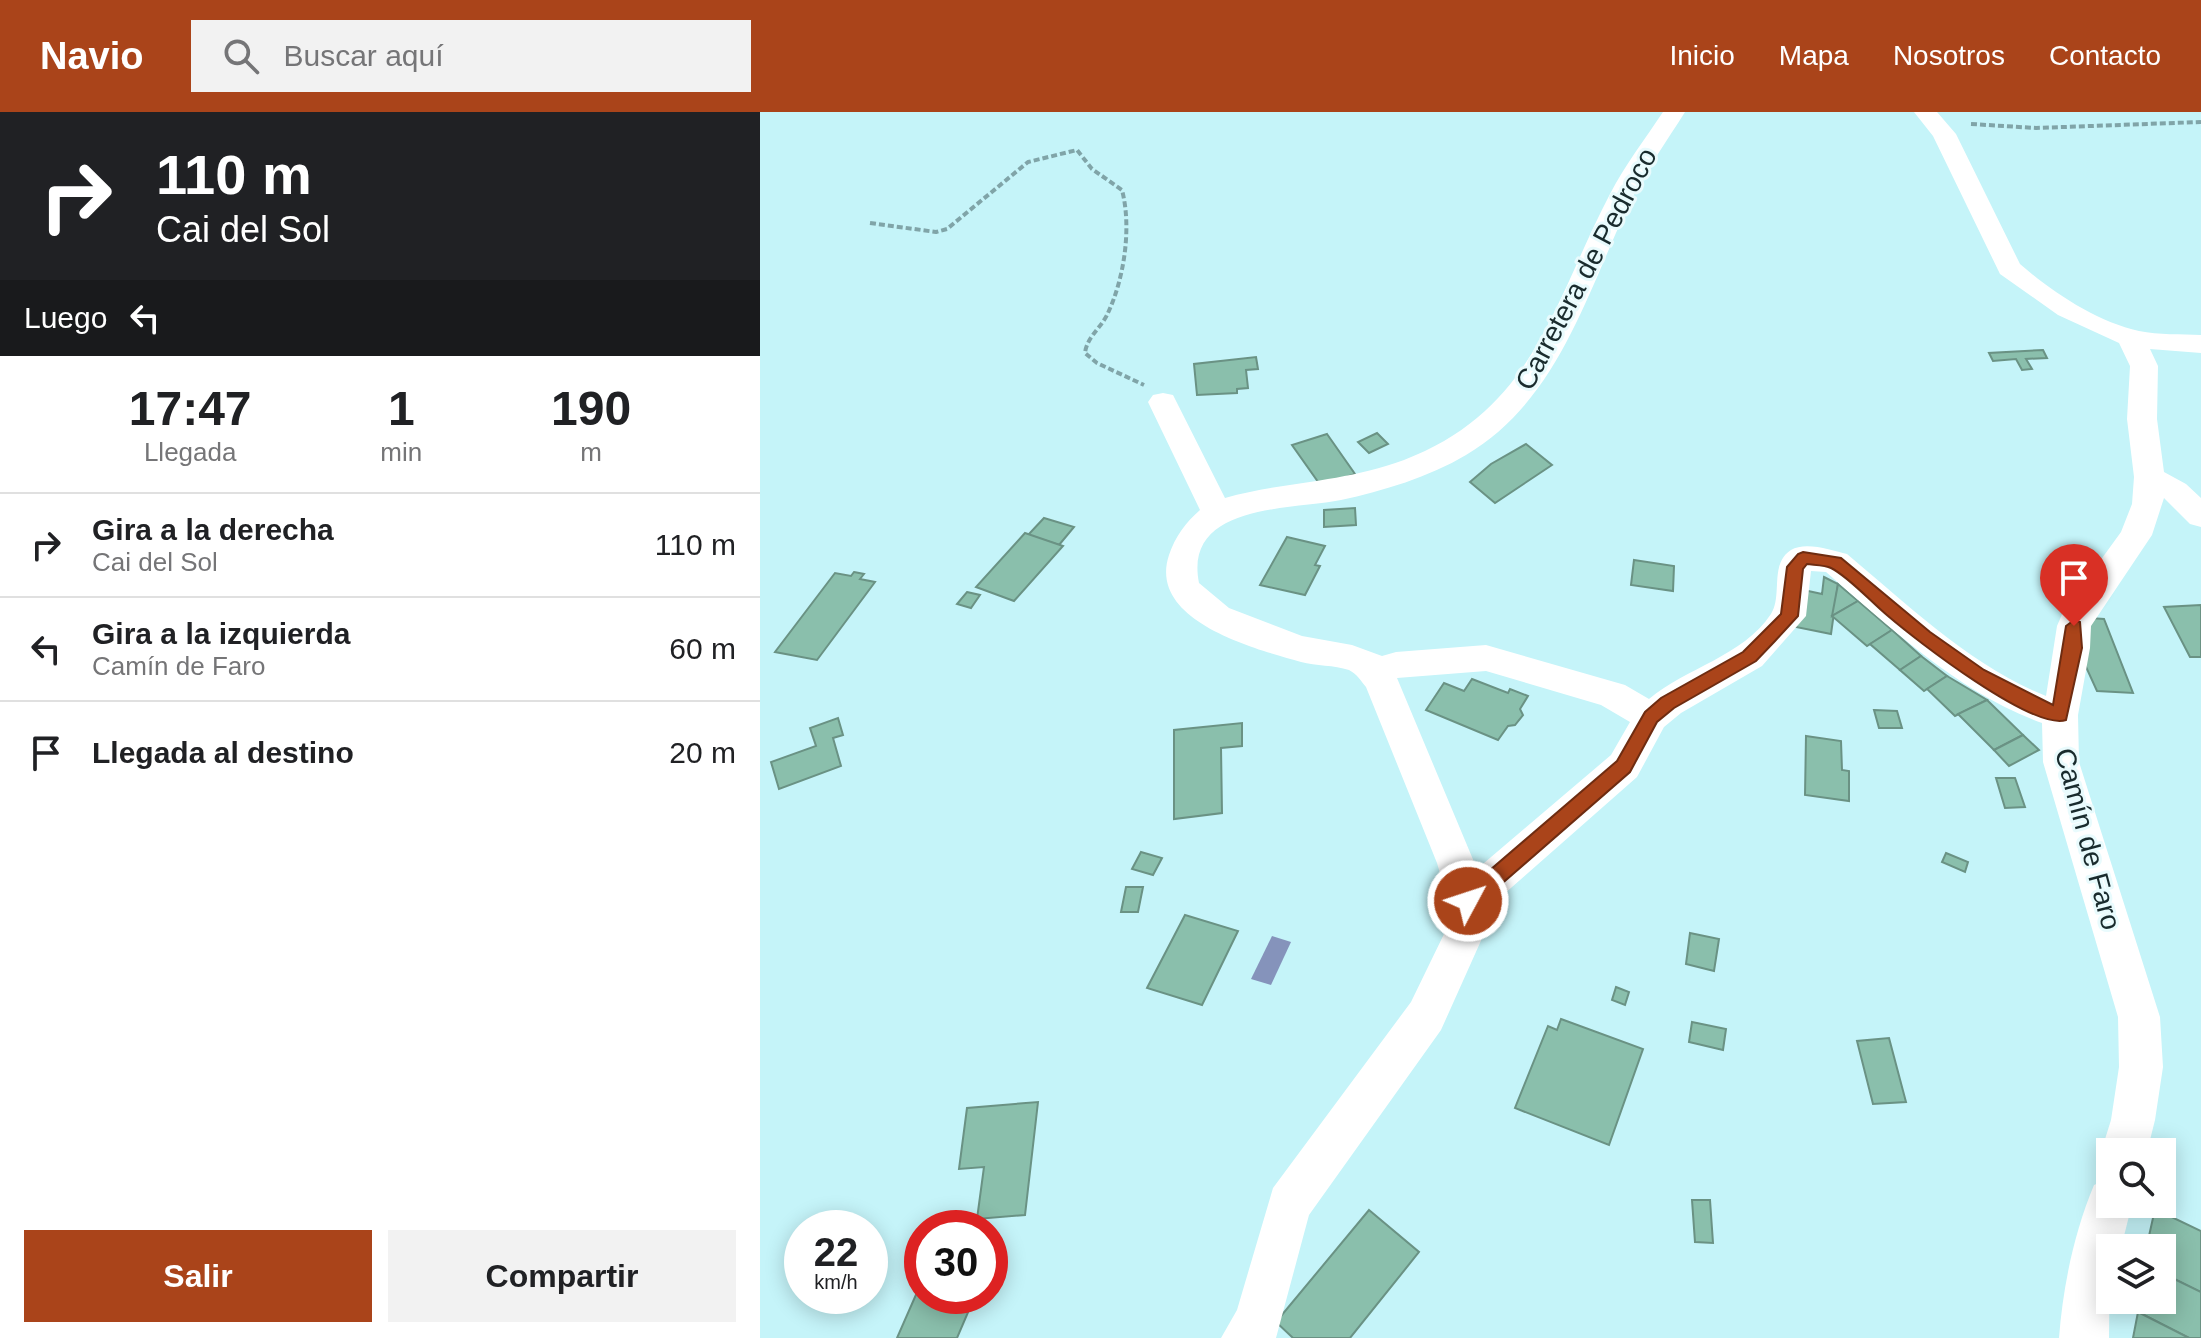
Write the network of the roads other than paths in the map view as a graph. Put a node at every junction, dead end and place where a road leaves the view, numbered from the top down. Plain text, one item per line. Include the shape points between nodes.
1 (1674, 112) edge
2 (1925, 112) edge
3 (2131, 338) junction
4 (2201, 344) edge
5 (1163, 402) road end
6 (2149, 477) junction
7 (1217, 513) junction
8 (2201, 516) edge
9 (1374, 673) junction
10 (2060, 715) junction
11 (1651, 717) junction
12 (1468, 901) junction
13 (2128, 1138) edge
14 (2106, 1218) edge
15 (1246, 1338) edge
16 (2084, 1338) edge

1 - 7 street, Carretera de Pedroco via 1623,192 1562,324 1523,391 1489,428 1416,468 1339,490 1246,503
2 - 3 street via 1944,134 2009,268 2054,303
3 - 4 street
3 - 6 street, Camín de Faro via 2144,366 2142,419
5 - 7 street
6 - 8 street via 2175,491
6 - 10 street, Camín de Faro via 2148,504 2136,535 2090,595 2074,626
7 - 9 street, Carretera de Pedroco via 1192,535 1181,566 1184,586 1196,604 1224,621 1302,649 1367,664
9 - 11 street via 1396,665 1486,658 1612,695
9 - 12 street
10 - 11 street via 1978,675 1904,621 1856,577 1835,562 1814,557 1803,558 1795,567 1789,616 1750,657
10 - 13 street, Camín de Faro via 2061,762 2139,1017 2141,1067
11 - 12 street via 1624,766
12 - 15 street via 1464,934 1426,1016 1289,1204 1258,1322
14 - 16 street via 2087,1289

